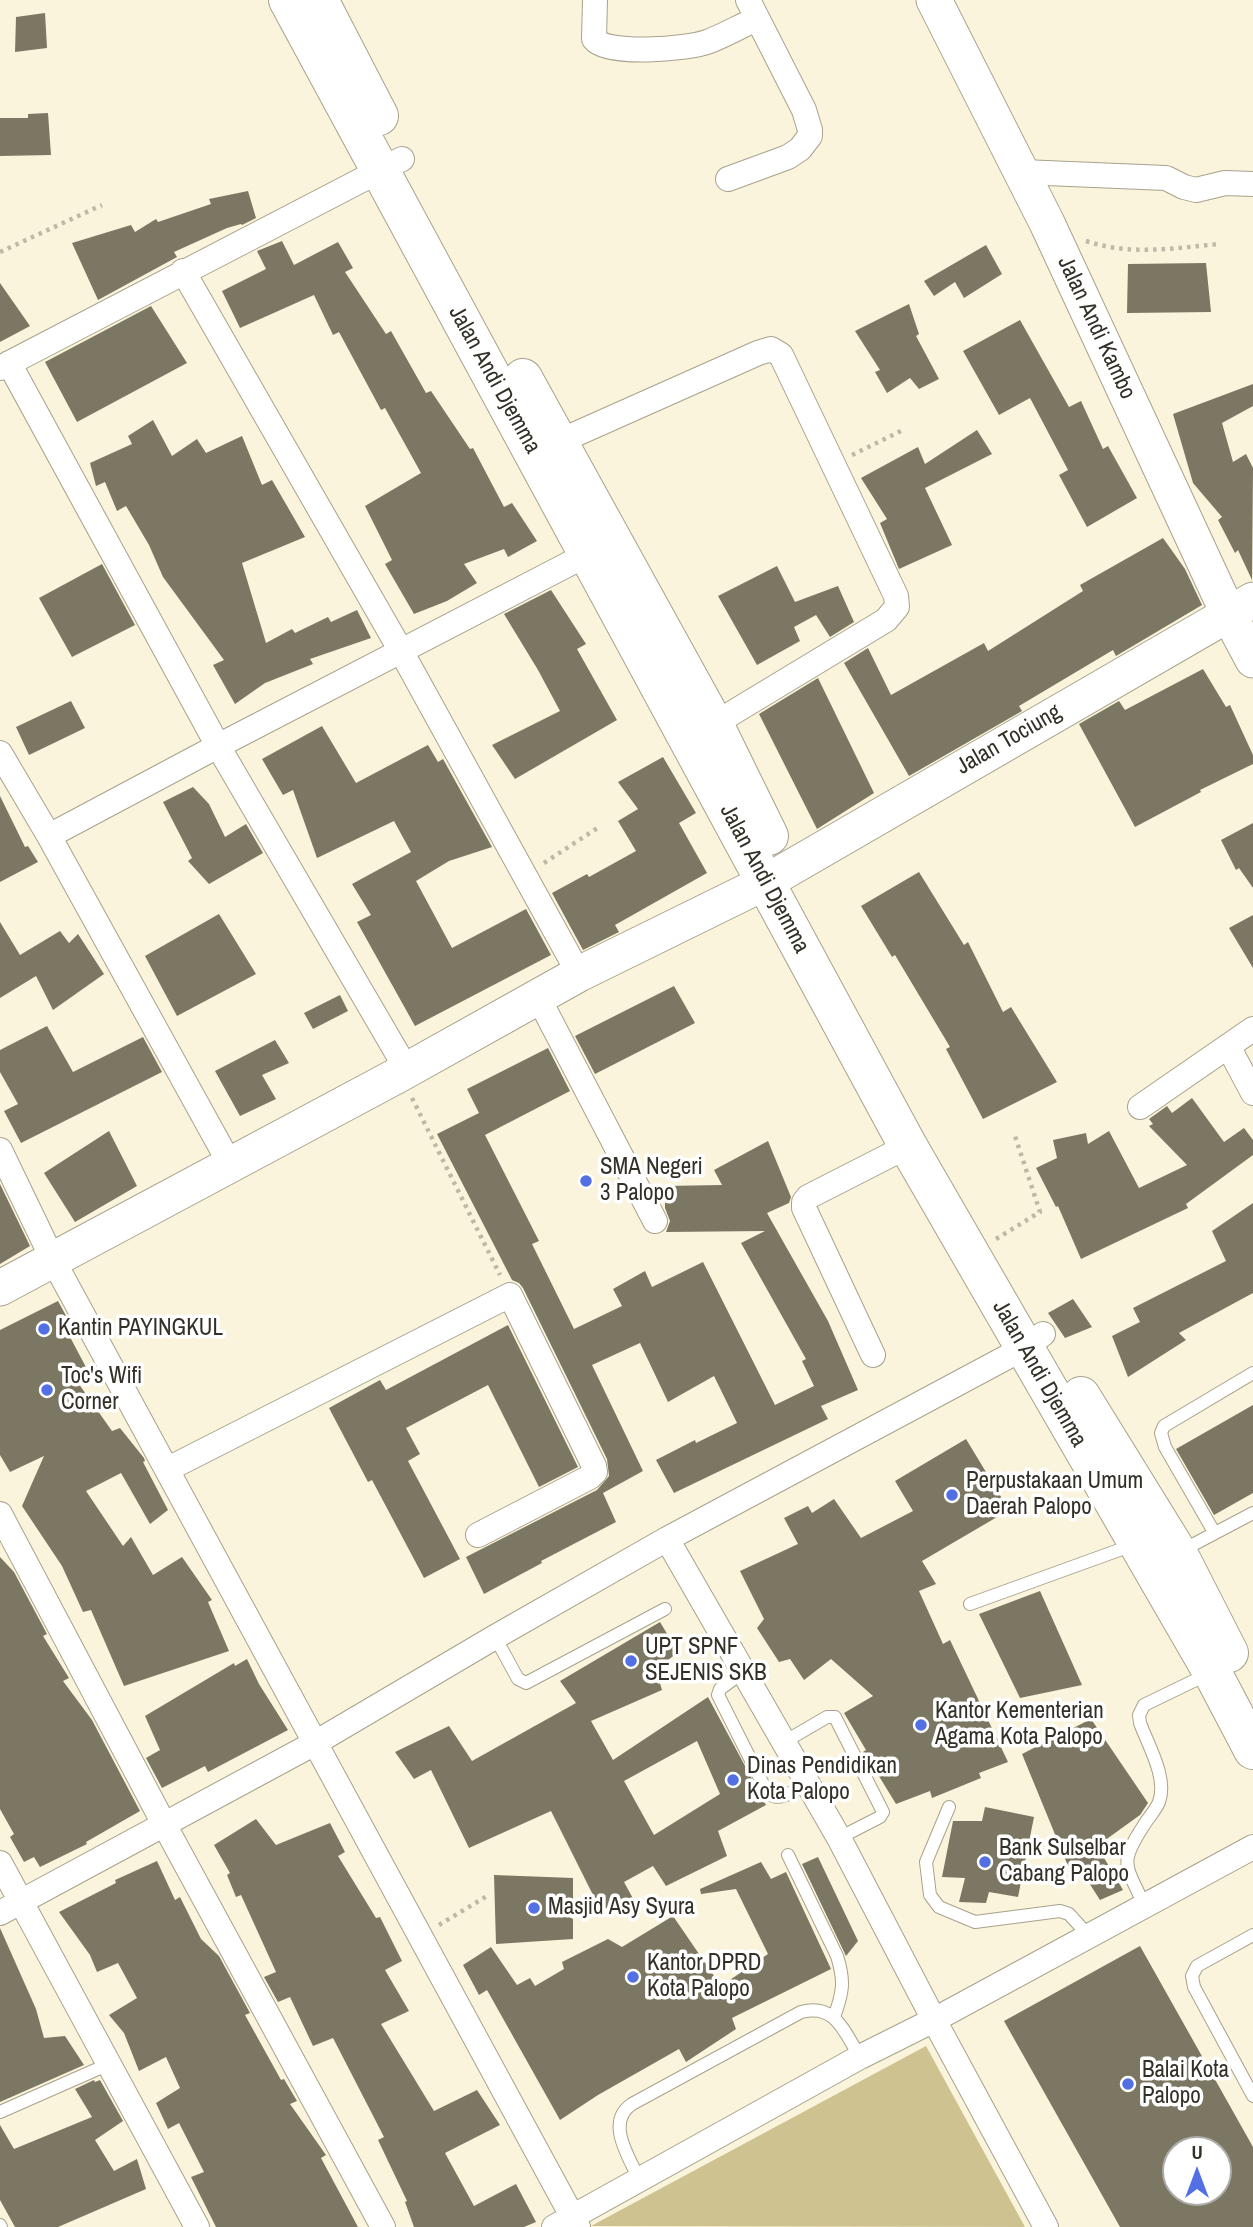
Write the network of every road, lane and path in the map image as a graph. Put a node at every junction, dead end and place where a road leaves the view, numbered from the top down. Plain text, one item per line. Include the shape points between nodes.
1 (288, 0) edge
2 (319, 0) edge
3 (595, 0) edge
4 (934, 0) edge
5 (753, 9) edge
6 (391, 165) junction
7 (1022, 172) junction
8 (727, 179) dead end
9 (1253, 184) edge
10 (102, 205) dead end
11 (1047, 223) junction
12 (1219, 244) dead end
13 (0, 252) edge
14 (183, 271) junction
15 (4, 365) edge
16 (905, 429) dead end
17 (558, 442) junction
18 (832, 464) junction
19 (588, 554) junction
20 (1241, 607) edge
21 (401, 651) junction
22 (1253, 660) edge
23 (714, 724) junction
24 (218, 746) junction
25 (0, 753) edge
26 (599, 827) dead end
27 (49, 836) junction
28 (525, 874) junction
29 (776, 876) junction
30 (579, 974) junction
31 (538, 997) junction
32 (1253, 1029) edge
33 (1228, 1046) junction
34 (403, 1072) junction
35 (1253, 1093) edge
36 (1140, 1107) dead end
37 (1014, 1133) dead end
38 (908, 1146) junction
39 (0, 1150) edge
40 (230, 1164) junction
41 (654, 1221) dead end
42 (989, 1243) junction
43 (53, 1260) junction
44 (0, 1288) edge
45 (510, 1295) junction
46 (1033, 1341) junction
47 (873, 1355) dead end
48 (1253, 1373) edge
49 (168, 1469) junction
50 (1253, 1513) edge
51 (0, 1514) edge
52 (1214, 1532) junction
53 (478, 1535) dead end
54 (667, 1539) junction
55 (1137, 1544) junction
56 (1178, 1553) junction
57 (970, 1604) dead end
58 (665, 1609) dead end
59 (495, 1637) junction
60 (743, 1672) junction
61 (1212, 1672) junction
62 (1253, 1700) edge
63 (783, 1742) junction
64 (315, 1743) junction
65 (1253, 1750) edge
66 (807, 1783) junction
67 (949, 1807) dead end
68 (165, 1826) junction
69 (839, 1838) junction
70 (1253, 1847) edge
71 (788, 1855) dead end
72 (0, 1863) edge
73 (488, 1896) dead end
74 (1144, 1905) junction
75 (10, 1907) edge
76 (1088, 1935) junction
77 (1253, 1935) edge
78 (421, 1937) junction
79 (834, 2017) junction
80 (934, 2020) junction
81 (860, 2057) junction
82 (109, 2064) junction
83 (1253, 2095) edge
84 (0, 2112) edge
85 (639, 2179) junction
86 (568, 2224) edge
87 (197, 2227) edge
88 (383, 2227) edge
89 (1046, 2227) edge

1 - 6 highway, Jalan Andi Djemma
2 - 6 highway, Jalan Andi Djemma
3 - 5 street via 594,39 614,48 668,48 706,42
4 - 7 street, Jalan Andi Kambo
5 - 8 street via 804,110 810,136 788,157
6 - 14 street
6 - 17 highway, Jalan Andi Djemma
6 - 19 highway, Jalan Andi Djemma
7 - 9 street via 1166,178 1196,190 1225,183
7 - 11 street, Jalan Andi Kambo
10 - 13 path
11 - 12 path via 1119,250
11 - 20 street, Jalan Andi Kambo
14 - 15 street
14 - 21 street
15 - 24 street
16 - 18 path
17 - 18 street via 771,349 781,355
17 - 23 highway, Jalan Andi Djemma
18 - 23 street via 896,596 897,607 886,620
19 - 21 street
19 - 29 highway, Jalan Andi Djemma
20 - 22 street, Jalan Andi Kambo
20 - 29 street, Jalan Tociung
21 - 24 street
21 - 28 street
23 - 29 highway, Jalan Andi Djemma
24 - 27 street
24 - 34 street
25 - 27 street
26 - 28 path
27 - 40 street
28 - 30 street
29 - 30 street, Jalan Tociung
29 - 38 highway, Jalan Andi Djemma
29 - 42 highway, Jalan Andi Djemma
30 - 31 street, Jalan Tociung
31 - 34 street, Jalan Tociung
31 - 41 street
32 - 33 street
33 - 35 street
33 - 36 street
34 - 40 street, Jalan Tociung
34 - 45 path
37 - 42 path via 1040,1212
38 - 46 highway, Jalan Andi Djemma
38 - 47 street via 804,1202
39 - 43 street
40 - 43 street, Jalan Tociung
42 - 46 highway, Jalan Andi Djemma
43 - 44 street, Jalan Tociung
43 - 49 street
45 - 49 street
45 - 53 street via 595,1472
46 - 54 street
46 - 55 highway, Jalan Andi Djemma
46 - 56 highway, Jalan Andi Djemma
48 - 52 lane via 1164,1426 1161,1433
49 - 64 street
50 - 52 lane
51 - 68 street
52 - 56 lane
54 - 59 street
54 - 60 street
55 - 57 lane
55 - 61 highway, Jalan Andi Djemma
56 - 62 highway, Jalan Andi Djemma
58 - 59 lane via 526,1683 518,1679
59 - 64 street
60 - 63 street
60 - 66 lane via 720,1689 719,1695 767,1793 780,1798
61 - 65 highway, Jalan Andi Djemma
61 - 74 lane via 1144,1705 1139,1715 1160,1788 1159,1801 1126,1858
63 - 66 street
63 - 69 lane via 835,1717 883,1812
64 - 68 street
64 - 78 street
66 - 69 street
67 - 76 lane via 926,1862 930,1895 939,1907 975,1922 1060,1911 1069,1914
68 - 75 street
68 - 88 street
69 - 80 street
70 - 74 street
71 - 79 lane via 841,1970 843,1986
72 - 75 street
73 - 78 path
74 - 76 street
75 - 82 street
76 - 80 street
77 - 83 lane via 1198,1966 1192,1976
78 - 86 street
79 - 81 lane
79 - 85 lane via 827,2011 801,2012 624,2109 620,2137
80 - 81 street
80 - 89 street
81 - 85 street
82 - 84 lane
82 - 87 street
85 - 86 street

